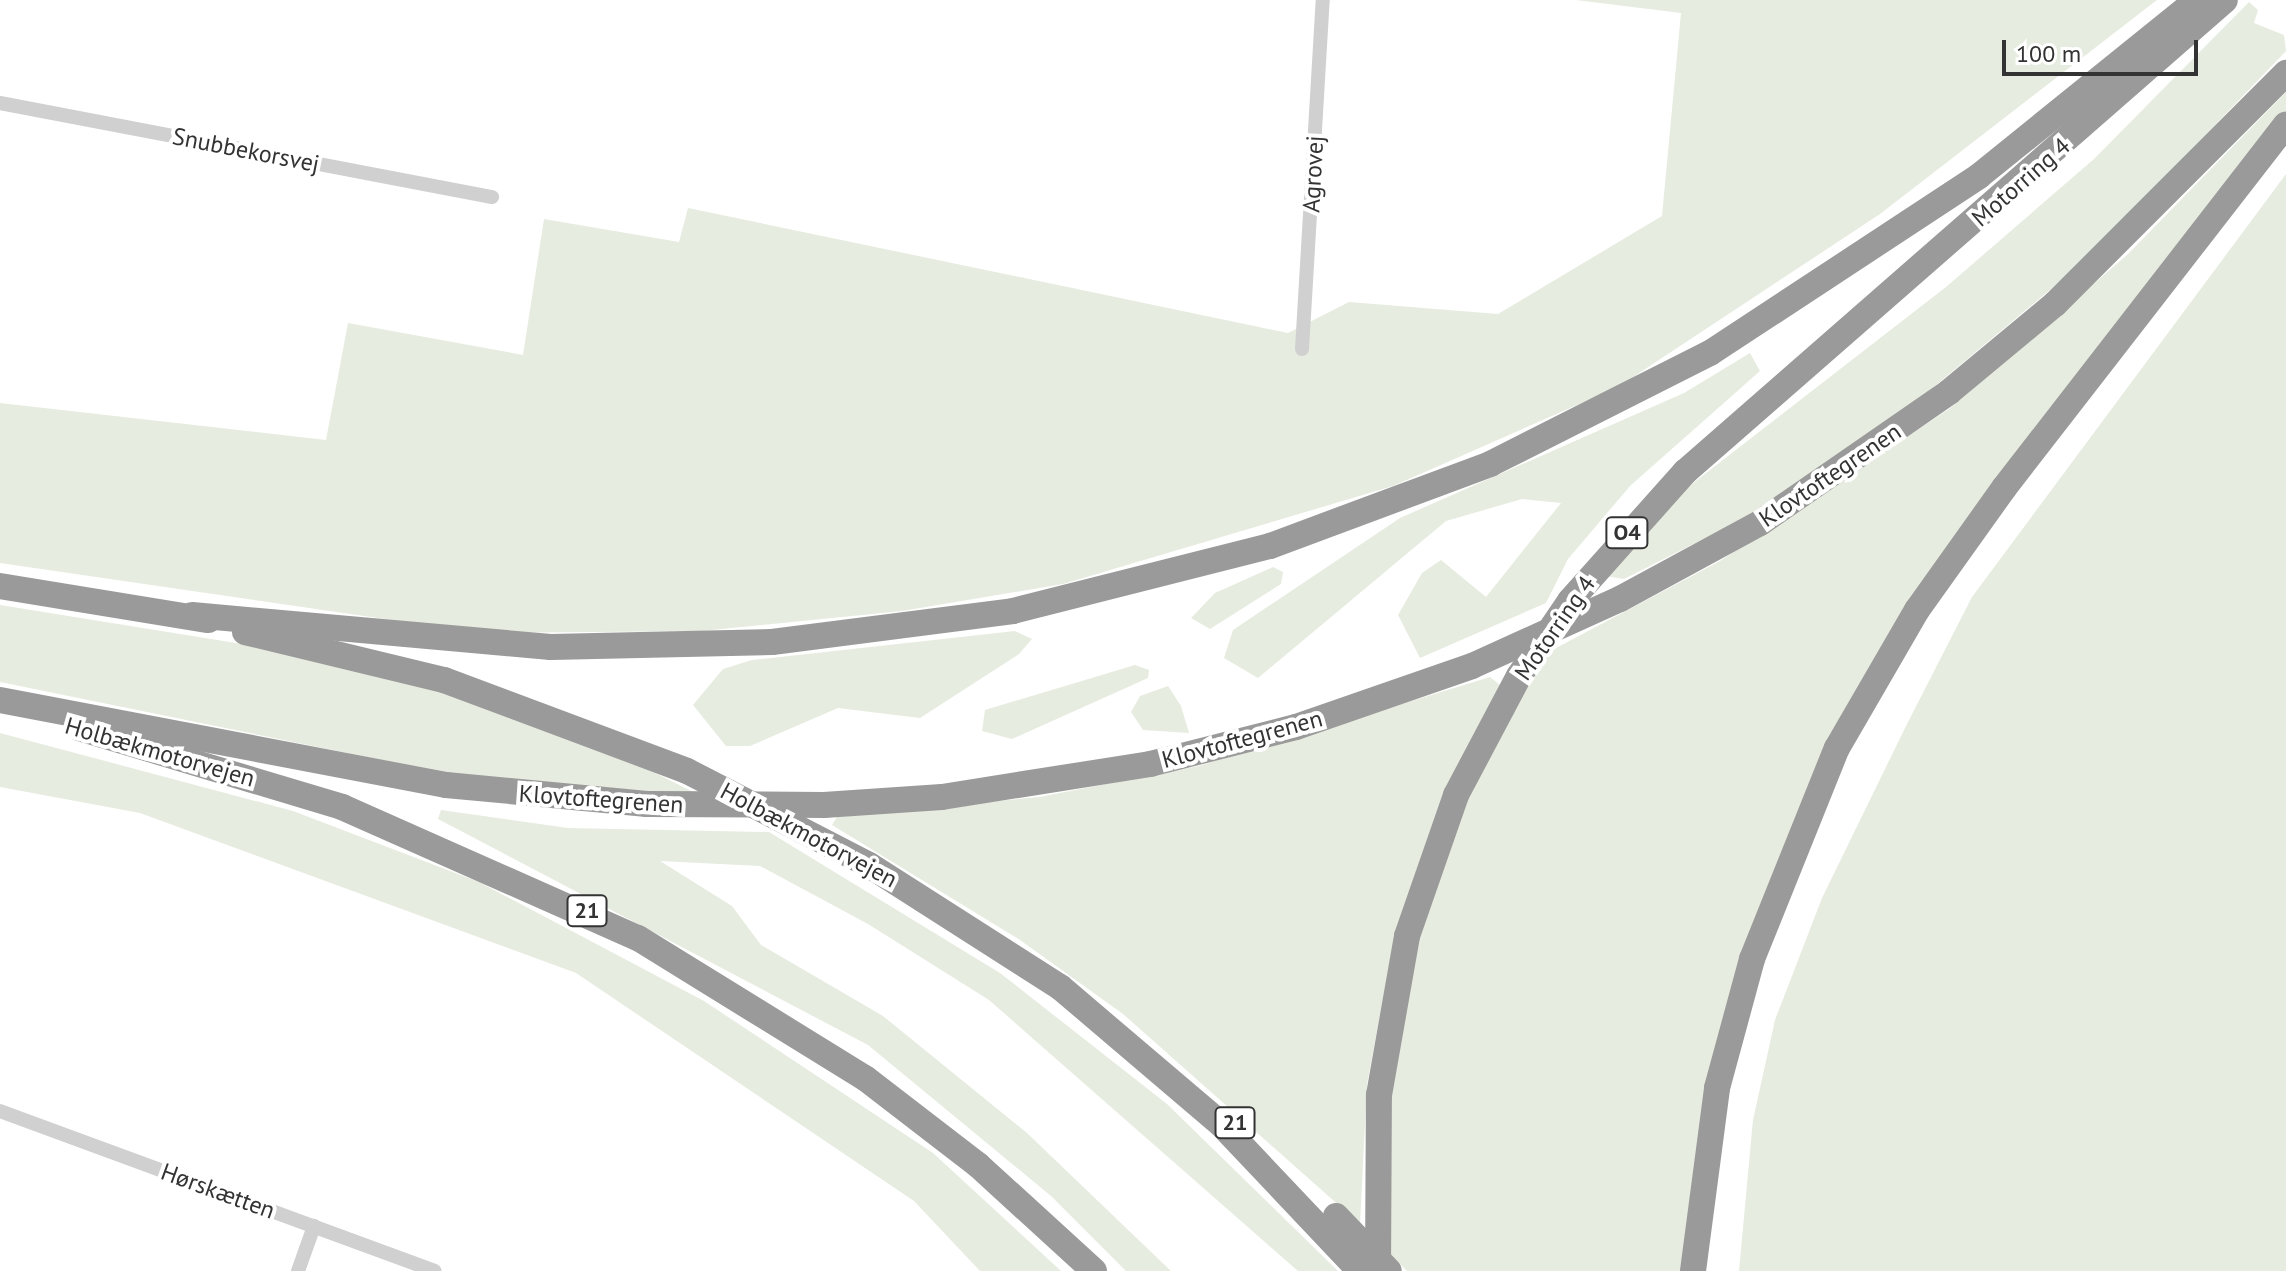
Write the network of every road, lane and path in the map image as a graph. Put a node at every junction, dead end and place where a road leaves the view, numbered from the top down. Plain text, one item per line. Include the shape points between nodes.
1 (1323, 0) edge
2 (2197, 0) edge
3 (2225, 0) edge
4 (2286, 73) edge
5 (0, 103) edge
6 (2286, 125) edge
7 (492, 197) dead end
8 (1302, 349) dead end
9 (0, 586) edge
10 (192, 615) junction
11 (0, 701) edge
12 (0, 1111) edge
13 (1330, 1222) junction
14 (314, 1226) junction
15 (298, 1271) edge
16 (435, 1271) edge
17 (1094, 1271) edge
18 (1360, 1271) edge
19 (1378, 1271) edge
20 (1389, 1271) edge
21 (1693, 1271) edge

1 - 8 street, Agrovej
2 - 10 highway via 1979,176 1737,337 1515,453 1270,546 1013,611 772,642 551,647
3 - 19 highway, Motorring 4 / O4 via 1685,472 1570,601 1519,676 1456,795 1407,936 1379,1095
4 - 11 highway, Klovtoftegrenen, bridge via 2066,294 1949,392 1760,523 1620,599 1472,666 1296,727 1150,764 942,797 809,805 647,804 446,785
5 - 7 street, Snubbekorsvej
6 - 21 highway via 2004,488 1917,610 1837,748 1752,959 1717,1088
9 - 10 highway, Holbækmotorvejen / 21
10 - 13 highway, Holbækmotorvejen / 21, bridge via 444,680 687,771 869,865 1060,987 1126,1043 1187,1080
11 - 17 highway, Holbækmotorvejen / 21 via 342,807 625,931 865,1078 978,1165
12 - 14 street, Hørskætten
13 - 18 highway, 21
13 - 20 highway, 21, bridge
14 - 15 street
14 - 16 street, Hørskætten

